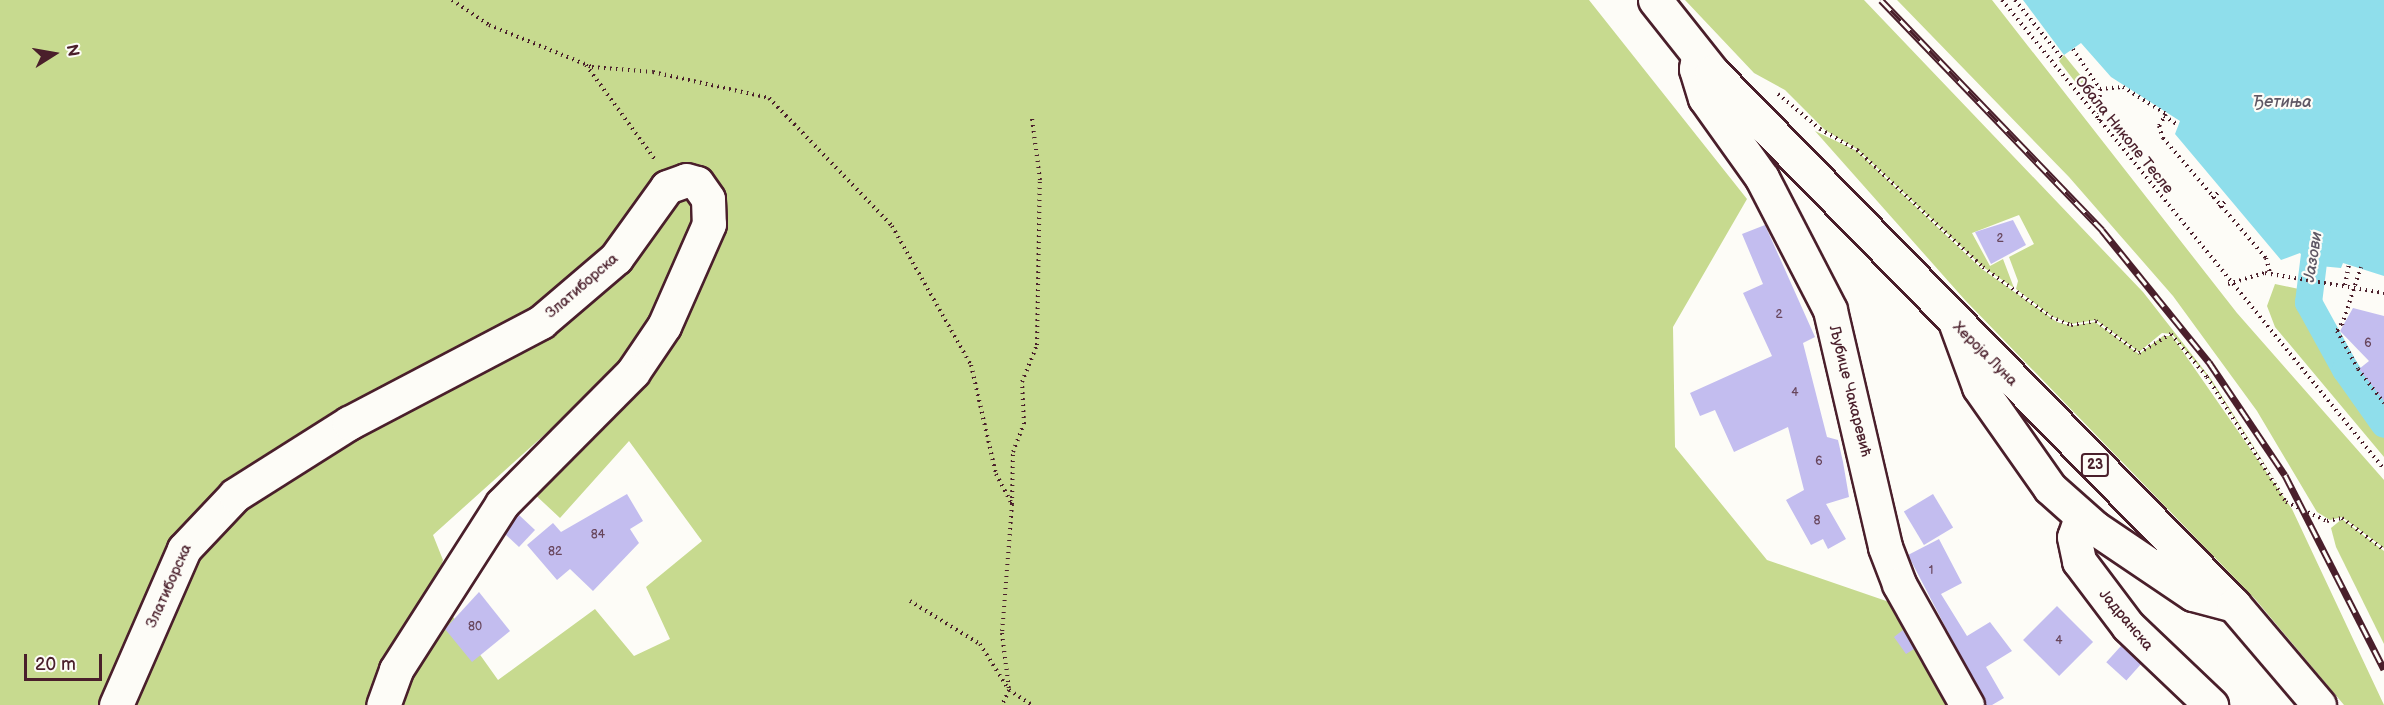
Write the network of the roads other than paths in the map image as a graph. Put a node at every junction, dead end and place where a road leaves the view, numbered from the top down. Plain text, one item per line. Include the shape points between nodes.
1 (1655, 0) edge
2 (1698, 56) junction
3 (1956, 324) junction
4 (2081, 517) junction
5 (2234, 605) junction
6 (116, 705) edge
7 (383, 705) edge
8 (1967, 705) edge
9 (2211, 705) edge
10 (2319, 705) edge

1 - 2 street, Хероја Луна / 23
2 - 3 street, Хероја Луна / 23
2 - 8 street, Љубице Чакаревић via 1697,80 1705,98 1762,178 1830,310 1885,547 1899,584
3 - 4 street via 1974,377 2013,441
3 - 5 street, Хероја Луна / 23
4 - 5 street via 2193,594
4 - 9 street, Јадранска via 2074,537 2079,561 2128,626
5 - 10 street, Хероја Луна / 23
6 - 7 street, Златиборска via 176,565 204,524 261,475 541,322 616,258 661,193 679,181 701,186 710,214 703,241 664,326 633,372 539,461 502,504 396,670

